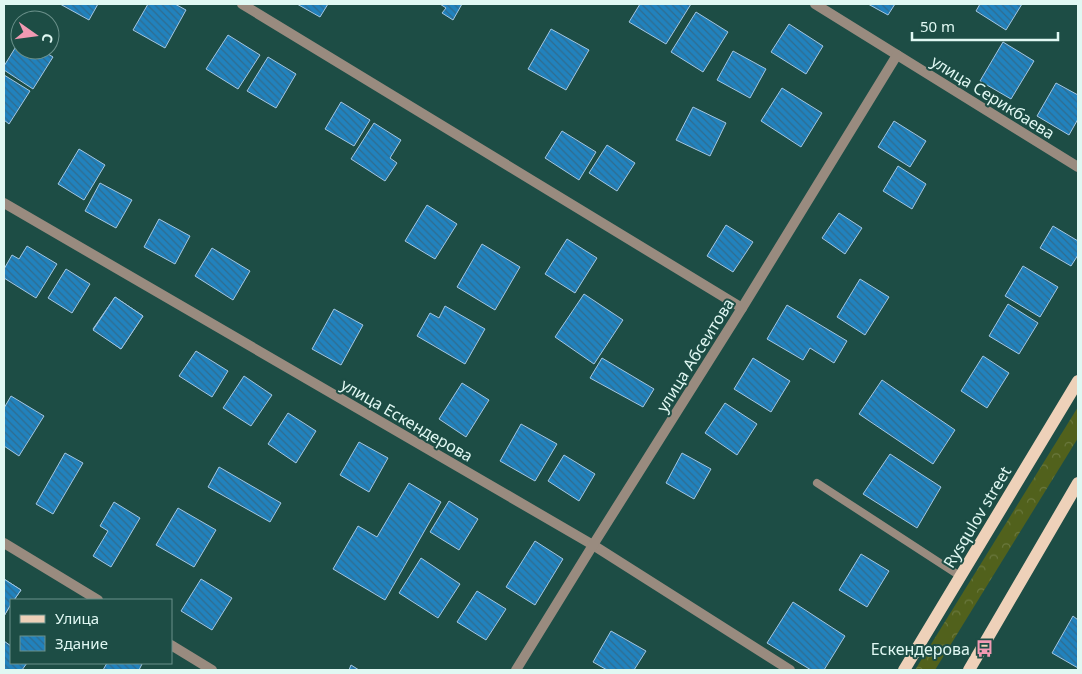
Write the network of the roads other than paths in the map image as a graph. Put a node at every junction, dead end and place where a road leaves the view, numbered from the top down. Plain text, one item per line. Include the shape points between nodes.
1 (242, 4) edge
2 (814, 4) edge
3 (897, 55) junction
4 (1078, 167) edge
5 (4, 203) edge
6 (742, 308) junction
7 (1078, 381) edge
8 (817, 483) dead end
9 (1078, 483) edge
10 (4, 543) edge
11 (593, 545) junction
12 (960, 576) junction
13 (96, 599) edge
14 (172, 646) edge
15 (212, 670) edge
16 (516, 670) edge
17 (790, 670) edge
18 (904, 670) edge
19 (968, 670) edge

1 - 6 street
2 - 3 street, улица Серикбаева
3 - 4 street, улица Серикбаева
3 - 6 street, улица Абсеитова
5 - 11 street, улица Ескендерова
6 - 11 street, улица Абсеитова
7 - 12 main road, Rysqulov street
8 - 12 lane
9 - 19 main road
10 - 13 street
11 - 16 street, улица Абсеитова
11 - 17 street, улица Ескендерова
12 - 18 main road, Rysqulov street
14 - 15 street

